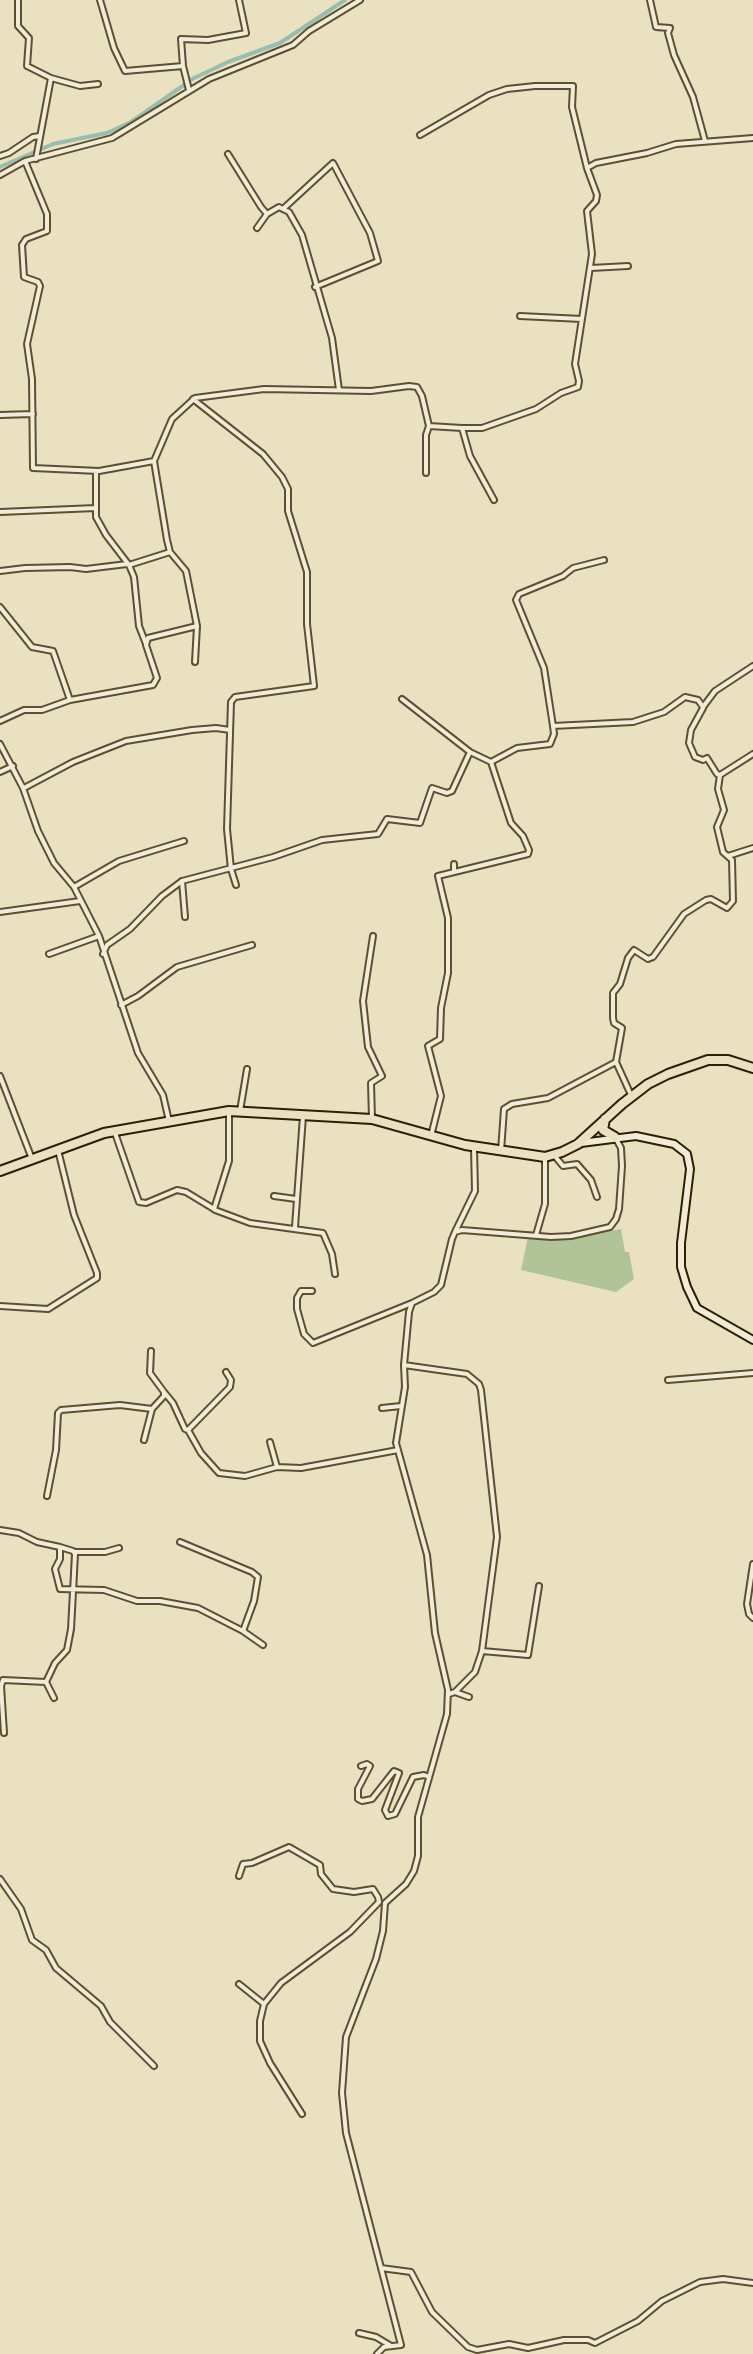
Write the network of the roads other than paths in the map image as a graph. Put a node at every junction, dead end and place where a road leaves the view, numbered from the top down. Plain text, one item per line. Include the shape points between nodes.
1 (18, 0) edge
2 (100, 0) edge
3 (239, 0) edge
4 (360, 0) edge
5 (650, 0) edge
6 (183, 66) junction
7 (51, 78) junction
8 (98, 84) dead end
9 (189, 90) junction
10 (420, 135) dead end
11 (40, 138) junction
12 (753, 138) edge
13 (705, 141) junction
14 (228, 154) dead end
15 (0, 156) edge
16 (36, 159) junction
17 (25, 161) junction
18 (587, 168) junction
19 (0, 175) edge
20 (283, 209) junction
21 (267, 214) junction
22 (257, 228) dead end
23 (628, 266) dead end
24 (591, 268) junction
25 (315, 287) junction
26 (520, 316) dead end
27 (582, 319) junction
28 (339, 390) junction
29 (193, 399) junction
30 (33, 414) junction
31 (0, 415) edge
32 (429, 426) junction
33 (462, 428) junction
34 (154, 461) junction
35 (96, 471) junction
36 (426, 473) dead end
37 (494, 500) dead end
38 (96, 508) junction
39 (0, 512) edge
40 (170, 552) junction
41 (604, 560) dead end
42 (128, 565) junction
43 (0, 571) edge
44 (0, 607) edge
45 (197, 626) junction
46 (146, 645) junction
47 (195, 662) dead end
48 (753, 666) edge
49 (402, 699) dead end
50 (70, 700) junction
51 (698, 700) junction
52 (703, 707) junction
53 (699, 715) junction
54 (0, 721) edge
55 (553, 726) junction
56 (230, 730) junction
57 (0, 744) edge
58 (470, 752) junction
59 (753, 754) edge
60 (491, 762) junction
61 (13, 766) junction
62 (0, 772) edge
63 (720, 775) junction
64 (23, 788) junction
65 (184, 841) dead end
66 (753, 848) edge
67 (728, 856) junction
68 (454, 864) dead end
69 (231, 869) junction
70 (454, 872) junction
71 (182, 881) junction
72 (236, 885) dead end
73 (74, 887) junction
74 (80, 901) junction
75 (0, 912) edge
76 (185, 917) dead end
77 (99, 936) junction
78 (373, 936) dead end
79 (252, 945) dead end
80 (49, 954) dead end
81 (103, 954) junction
82 (121, 1005) junction
83 (616, 1062) junction
84 (753, 1068) edge
85 (247, 1069) dead end
86 (0, 1076) edge
87 (632, 1097) junction
88 (229, 1111) junction
89 (240, 1111) junction
90 (303, 1114) junction
91 (605, 1118) junction
92 (372, 1119) junction
93 (169, 1121) junction
94 (597, 1126) junction
95 (115, 1131) junction
96 (433, 1132) junction
97 (615, 1137) junction
98 (604, 1139) junction
99 (578, 1144) junction
100 (474, 1147) junction
101 (58, 1150) junction
102 (501, 1151) junction
103 (549, 1156) junction
104 (32, 1159) junction
105 (0, 1171) edge
106 (274, 1196) dead end
107 (597, 1197) dead end
108 (296, 1199) junction
109 (214, 1209) junction
110 (295, 1228) junction
111 (455, 1232) junction
112 (536, 1235) junction
113 (335, 1274) dead end
114 (312, 1291) dead end
115 (412, 1303) junction
116 (0, 1306) edge
117 (753, 1340) edge
118 (151, 1351) dead end
119 (404, 1365) junction
120 (226, 1372) dead end
121 (753, 1373) edge
122 (668, 1380) dead end
123 (164, 1392) junction
124 (401, 1406) junction
125 (382, 1408) dead end
126 (152, 1409) junction
127 (188, 1430) junction
128 (144, 1440) dead end
129 (270, 1442) dead end
130 (398, 1450) junction
131 (277, 1467) junction
132 (47, 1496) dead end
133 (0, 1530) edge
134 (180, 1542) dead end
135 (60, 1547) junction
136 (119, 1548) dead end
137 (74, 1552) junction
138 (753, 1564) edge
139 (539, 1586) dead end
140 (72, 1590) junction
141 (753, 1618) edge
142 (243, 1631) junction
143 (263, 1645) dead end
144 (482, 1651) junction
145 (46, 1682) junction
146 (455, 1692) junction
147 (448, 1694) junction
148 (469, 1697) dead end
149 (54, 1698) dead end
150 (1, 1711) edge
151 (4, 1733) dead end
152 (361, 1766) dead end
153 (429, 1778) junction
154 (239, 1876) dead end
155 (0, 1879) edge
156 (382, 1902) junction
157 (239, 1984) dead end
158 (264, 2004) junction
159 (154, 2066) dead end
160 (302, 2114) dead end
161 (381, 2268) junction
162 (753, 2283) edge
163 (359, 2333) dead end
164 (391, 2346) junction
165 (377, 2354) edge

1 - 7 street via 18,26 29,38 27,66
2 - 6 street via 125,71
3 - 6 street via 246,33 181,39
4 - 9 street via 293,45
5 - 13 street via 656,27 670,28 674,55
6 - 9 street
7 - 8 street via 80,86
7 - 11 street
9 - 16 street via 112,138
10 - 18 street via 507,89 573,86 572,107
11 - 15 street
11 - 16 street
12 - 13 street
13 - 18 street
14 - 21 street
16 - 17 street
17 - 19 street
17 - 30 street via 47,214 47,231 22,245 24,277 40,286 27,344
18 - 24 street via 597,195 587,211
20 - 21 street
20 - 25 street via 302,235
20 - 25 street via 333,163 370,233 378,261
21 - 22 street
23 - 24 street
24 - 27 street
25 - 28 street via 332,338
26 - 27 street
27 - 33 street via 575,364 578,387 509,420
28 - 29 street via 264,389
28 - 32 street via 417,387
29 - 34 street via 172,419
29 - 56 street via 263,454 282,477 307,572 314,686 235,697
30 - 31 street
30 - 35 street via 33,468
32 - 33 street
32 - 36 street
33 - 37 street via 470,456
34 - 35 street
34 - 40 street
35 - 38 street
38 - 39 street
38 - 42 street via 106,535
40 - 42 street
40 - 45 street via 186,571
41 - 55 street via 573,568 516,600 544,668
42 - 43 street
42 - 46 street
44 - 50 street via 32,647 53,651
45 - 46 street via 152,635
45 - 47 street
46 - 50 street via 155,683
48 - 52 street via 715,691
49 - 58 street
50 - 54 street
51 - 52 street
51 - 53 street
51 - 55 street via 685,697 664,712 633,722
52 - 53 street
53 - 63 street via 689,737 691,751 699,760 707,758
55 - 60 street via 550,744 517,748
56 - 64 street via 126,741
56 - 69 street
57 - 61 street
58 - 60 street
58 - 69 street via 452,791 432,788 420,823 387,819 378,834 322,840
59 - 63 street
60 - 70 street via 511,823 523,836 528,854
61 - 62 street
61 - 64 street
63 - 67 street via 724,810 717,827
64 - 73 street via 54,863
65 - 73 street via 119,861
66 - 67 street
67 - 83 street via 731,907 706,900 684,914 653,957 633,950 628,958 613,993 614,1023 622,1028
68 - 70 street
69 - 71 street
69 - 72 street
70 - 96 street via 438,876 448,918 448,973 440,1039 428,1046 441,1096
71 - 76 street
71 - 81 street
73 - 74 street
74 - 75 street
74 - 77 street
77 - 80 street
77 - 81 street
78 - 92 street via 363,1001 368,1047 382,1076 371,1083
79 - 82 street via 177,967
81 - 82 street
82 - 93 street via 138,1053 163,1095
83 - 87 street
83 - 102 street via 548,1098 504,1109
84 - 87 main road via 708,1060 668,1074
85 - 89 street
86 - 104 street
87 - 91 main road
88 - 89 main road
88 - 93 main road
88 - 109 street via 229,1161
89 - 90 main road
90 - 92 main road
90 - 108 street
91 - 94 main road
91 - 97 main road via 603,1130
92 - 96 main road
93 - 95 main road
94 - 98 main road
94 - 99 main road
95 - 101 main road
95 - 109 street via 139,1202 177,1190
96 - 100 main road
97 - 98 main road
97 - 112 street via 622,1156 616,1219 610,1227 571,1236
97 - 117 main road via 654,1139 687,1154 690,1169 681,1243 687,1287 697,1308
98 - 99 main road
99 - 103 main road
100 - 102 main road
100 - 111 street via 475,1191
101 - 104 main road
101 - 116 street via 97,1278 48,1309
102 - 103 main road
103 - 107 street via 563,1166 577,1164
103 - 112 street
104 - 105 main road
106 - 108 street
108 - 110 street
109 - 110 street via 250,1223
110 - 113 street via 323,1233
111 - 112 street
111 - 115 street via 441,1285
114 - 115 street via 301,1291 297,1309 304,1334 313,1343
115 - 119 street
118 - 123 street via 150,1373
119 - 124 street
119 - 144 street via 467,1374 481,1390 497,1537
120 - 127 street via 230,1387
121 - 122 street
123 - 126 street
123 - 127 street
124 - 125 street
124 - 130 street
126 - 128 street
126 - 132 street via 72,1407 58,1413
127 - 131 street via 219,1473 245,1476
129 - 131 street
130 - 131 street via 301,1468
130 - 147 street via 427,1555
133 - 135 street
134 - 142 street via 258,1577
135 - 137 street
135 - 140 street via 55,1569 60,1589
136 - 137 street
137 - 140 street
138 - 141 street via 747,1591
139 - 144 street via 528,1655
140 - 142 street via 104,1590 137,1601 198,1608
140 - 145 street via 67,1650
142 - 143 street
144 - 146 street via 475,1672
145 - 149 street
145 - 150 street via 5,1678
146 - 147 street
146 - 148 street
147 - 153 street
150 - 151 street
152 - 153 street via 370,1766 358,1789 362,1801 372,1799 394,1771 399,1773 385,1810 388,1816 395,1814 413,1777
153 - 156 street via 418,1817 414,1871
154 - 156 street via 243,1864 289,1847 320,1865 333,1889 373,1889
155 - 159 street via 21,1909 32,1940
156 - 158 street via 281,1983
156 - 161 street via 383,1931 376,1959 346,2037 342,2093 346,2133
157 - 158 street
158 - 160 street via 260,2041
161 - 162 street via 411,2272 432,2312 477,2350 564,2340 595,2343 700,2282
161 - 164 street via 401,2345
163 - 164 street
164 - 165 street

